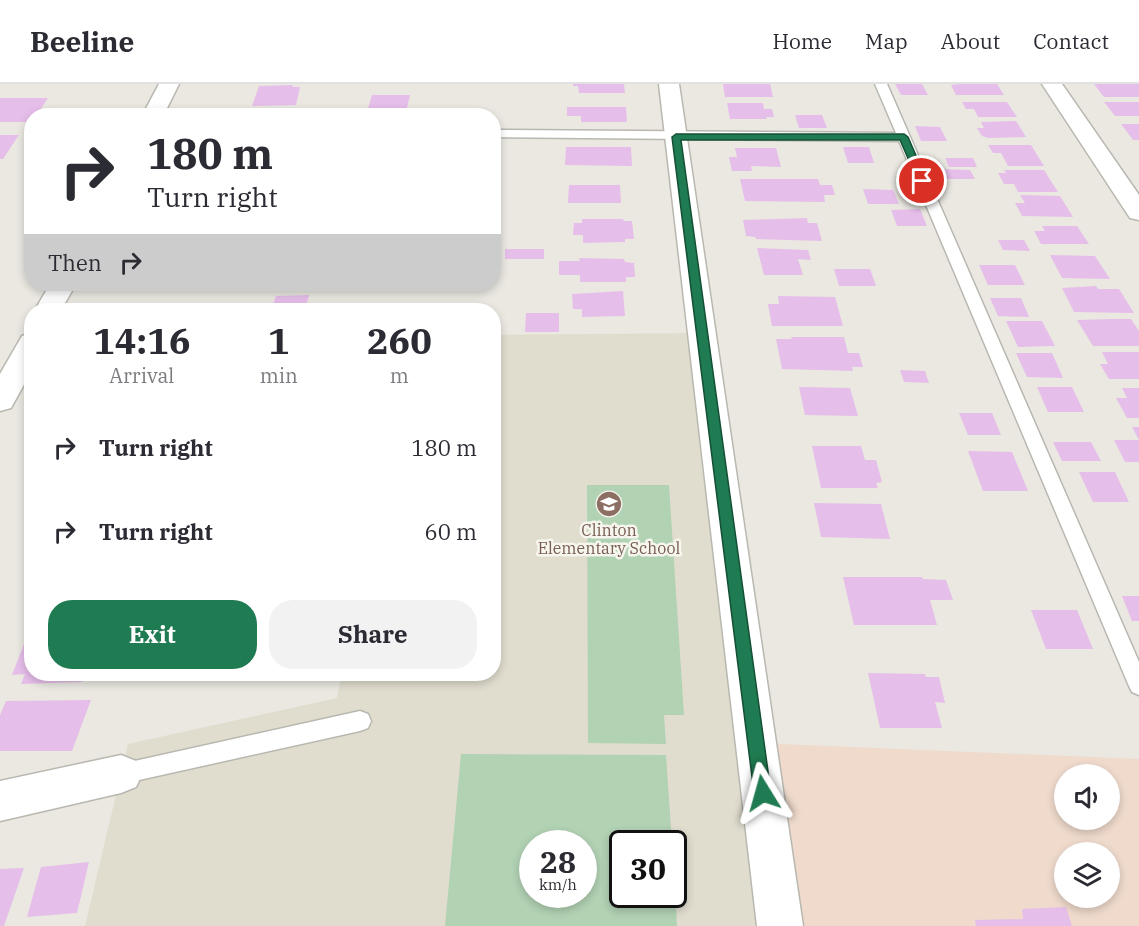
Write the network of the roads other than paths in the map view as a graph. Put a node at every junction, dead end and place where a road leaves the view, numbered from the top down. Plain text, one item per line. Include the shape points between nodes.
1 (169, 84) edge
2 (669, 84) edge
3 (881, 84) edge
4 (1052, 84) edge
5 (156, 108) edge
6 (501, 134) edge
7 (676, 137) junction
8 (904, 137) junction
9 (1139, 213) edge
10 (24, 357) edge
11 (0, 401) edge
12 (1139, 686) edge
13 (360, 720) dead end
14 (121, 774) joint
15 (0, 801) edge
16 (780, 926) edge

1 - 5 street
2 - 7 street
3 - 8 lane
4 - 9 street
6 - 7 lane
7 - 8 lane
7 - 16 street
8 - 12 lane
10 - 11 street
13 - 14 lane
14 - 15 street

